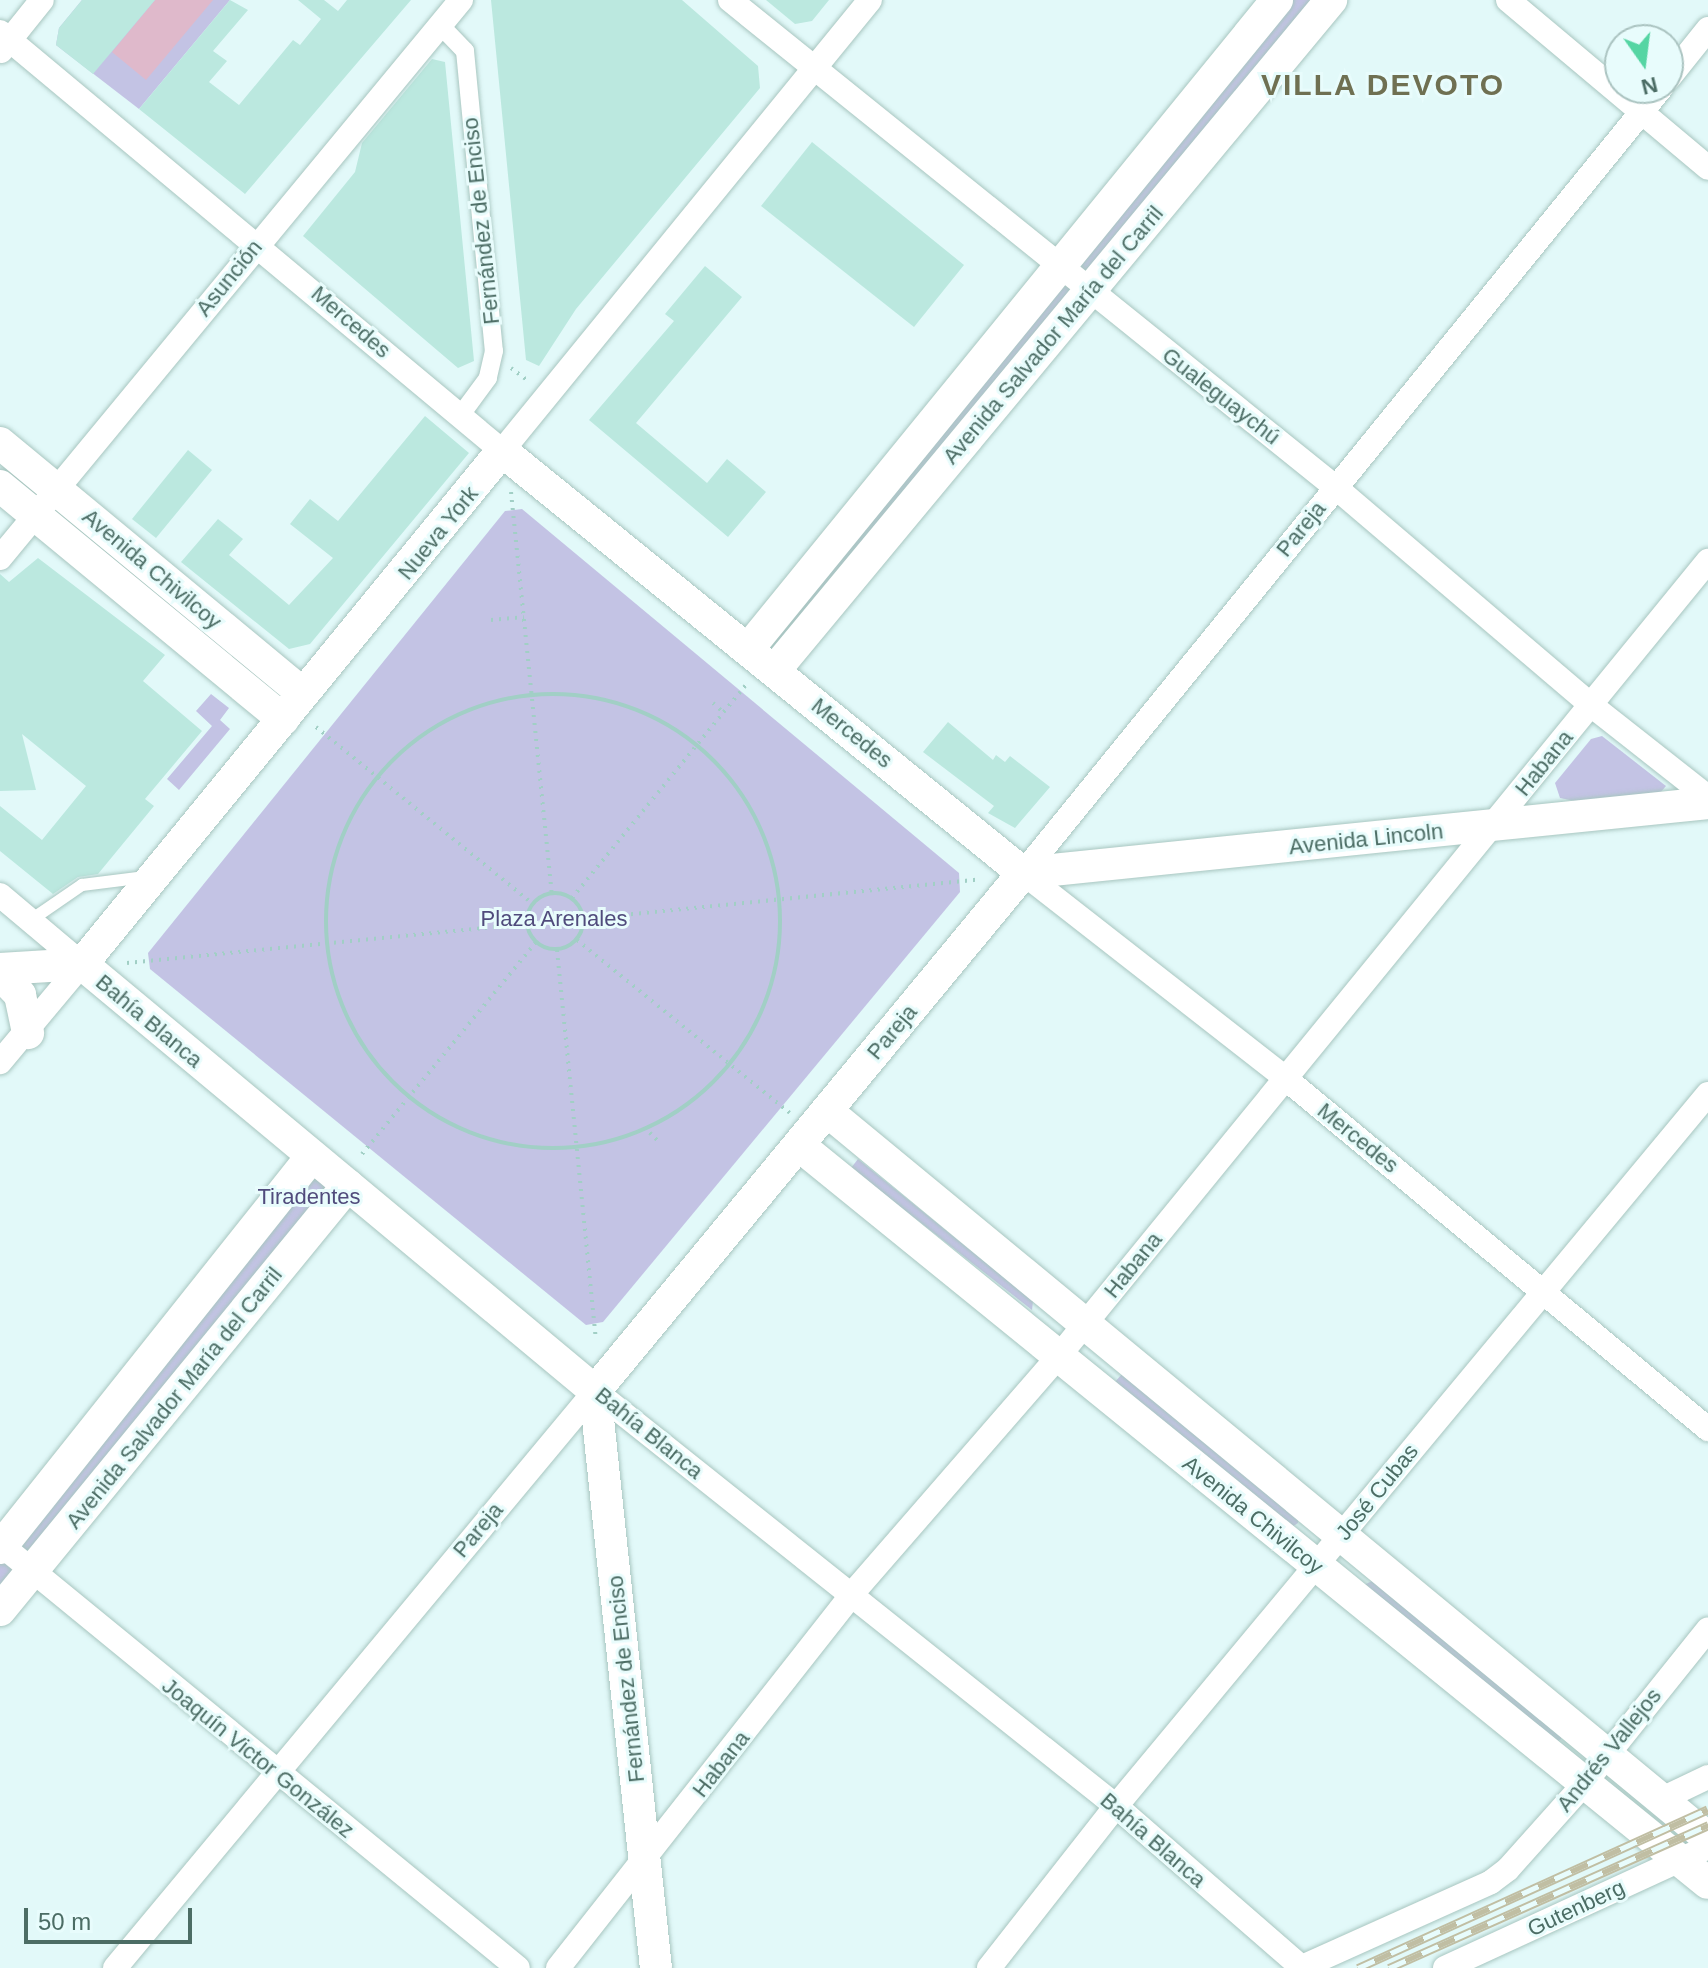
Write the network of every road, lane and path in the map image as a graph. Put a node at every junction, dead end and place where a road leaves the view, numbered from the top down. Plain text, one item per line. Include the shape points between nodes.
1 (42, 0) edge
2 (461, 0) edge
3 (730, 0) edge
4 (870, 0) edge
5 (1277, 0) edge
6 (1331, 0) edge
7 (1508, 0) edge
8 (440, 25) junction
9 (1708, 29) edge
10 (3, 42) edge
11 (1684, 59) edge
12 (814, 67) junction
13 (1648, 104) edge
14 (1640, 114) junction
15 (1708, 168) edge
16 (258, 243) junction
17 (1060, 268) junction
18 (1089, 291) junction
19 (512, 369) dead end
20 (528, 381) dead end
21 (460, 416) junction
22 (0, 443) edge
23 (502, 451) junction
24 (0, 486) edge
25 (1335, 487) junction
26 (56, 490) junction
27 (511, 490) dead end
28 (37, 516) junction
29 (0, 558) edge
30 (1708, 561) edge
31 (524, 617) junction
32 (491, 620) dead end
33 (535, 641) dead end
34 (527, 642) junction
35 (749, 648) junction
36 (775, 670) junction
37 (746, 685) dead end
38 (532, 695) junction
39 (713, 703) dead end
40 (1591, 705) junction
41 (293, 706) junction
42 (723, 712) junction
43 (316, 727) dead end
44 (696, 745) junction
45 (377, 777) junction
46 (1708, 800) edge
47 (1492, 827) junction
48 (1023, 873) junction
49 (156, 877) junction
50 (976, 880) dead end
51 (552, 894) junction
52 (0, 895) edge
53 (572, 898) junction
54 (779, 900) junction
55 (533, 904) junction
56 (583, 919) junction
57 (31, 920) junction
58 (527, 924) junction
59 (577, 940) junction
60 (536, 942) junction
61 (326, 944) junction
62 (557, 950) junction
63 (127, 963) dead end
64 (82, 964) junction
65 (0, 971) edge
66 (28, 1033) junction
67 (0, 1062) edge
68 (729, 1064) junction
69 (1285, 1078) junction
70 (1708, 1094) edge
71 (409, 1097) junction
72 (827, 1111) junction
73 (790, 1113) dead end
74 (644, 1127) junction
75 (658, 1141) dead end
76 (577, 1146) junction
77 (800, 1146) junction
78 (362, 1154) dead end
79 (312, 1156) junction
80 (348, 1185) junction
81 (1544, 1290) junction
82 (1087, 1321) junction
83 (596, 1339) dead end
84 (1058, 1357) junction
85 (595, 1391) junction
86 (1708, 1429) edge
87 (1342, 1536) junction
88 (1, 1546) edge
89 (1316, 1567) junction
90 (32, 1570) junction
91 (851, 1595) junction
92 (0, 1610) edge
93 (1708, 1629) edge
94 (1607, 1753) junction
95 (274, 1773) junction
96 (1708, 1777) edge
97 (1584, 1784) junction
98 (1662, 1799) junction
99 (1116, 1806) junction
100 (1708, 1838) edge
101 (1708, 1847) edge
102 (1679, 1861) junction
103 (645, 1862) junction
104 (1708, 1883) edge
105 (115, 1968) edge
106 (518, 1968) edge
107 (558, 1968) edge
108 (656, 1968) edge
109 (989, 1968) edge
110 (1300, 1968) edge
111 (1445, 1968) edge

1 - 10 street
2 - 8 street, Asunción
3 - 12 street, Gualeguaychú
4 - 12 street, Nueva York
5 - 17 street, Avenida Salvador María del Carril
6 - 18 street, Avenida Salvador María del Carril
7 - 14 street
8 - 16 street, Asunción
8 - 21 street, Fernández de Enciso via 465,51 494,351 488,378
9 - 11 street
10 - 16 street, Mercedes
12 - 17 street, Gualeguaychú
12 - 23 street, Nueva York
13 - 14 street, Pareja
14 - 15 street
14 - 25 street, Pareja
16 - 21 street, Mercedes
16 - 26 street, Asunción
17 - 18 street, Gualeguaychú
17 - 35 street, Avenida Salvador María del Carril
18 - 25 street, Gualeguaychú
18 - 36 street, Avenida Salvador María del Carril
19 - 20 path
21 - 23 street, Mercedes
22 - 26 street, Avenida Chivilcoy
23 - 35 street, Mercedes
23 - 41 street, Nueva York
24 - 28 street, Avenida Chivilcoy
25 - 40 street, Gualeguaychú
25 - 48 street, Pareja
26 - 28 street, Asunción
26 - 41 street, Avenida Chivilcoy
27 - 31 path
28 - 29 street, Asunción
28 - 41 street, Avenida Chivilcoy
30 - 40 street, Habana
31 - 32 path
31 - 34 path
33 - 34 path
34 - 38 path
35 - 36 street, Mercedes
36 - 48 street, Mercedes
37 - 42 path
38 - 44 path via 619,704
38 - 45 path via 446,721
38 - 51 path
39 - 42 path
40 - 46 street, Gualeguaychú
40 - 47 street, Habana
41 - 49 street, Nueva York
42 - 44 path
43 - 45 path
44 - 53 path
44 - 54 path via 754,814 775,870
45 - 55 path
45 - 61 path via 335,855
46 - 47 street, Avenida Lincoln
47 - 48 street, Avenida Lincoln
47 - 69 street, Habana
48 - 69 street, Mercedes
48 - 72 street, Pareja
49 - 57 lane via 82,885
49 - 64 street, Nueva York
50 - 54 path
51 - 53 path
51 - 55 path
52 - 57 street, Bahía Blanca
53 - 56 path
54 - 56 path
54 - 68 path via 770,987
55 - 58 path
56 - 59 path
57 - 64 street, Bahía Blanca
58 - 60 path
58 - 61 path
59 - 62 path
59 - 68 path
60 - 62 path
60 - 71 path
61 - 63 path
61 - 71 path via 352,1029
62 - 76 path
64 - 65 street
64 - 66 street, Nueva York
64 - 79 street, Bahía Blanca
65 - 66 street via 20,995
66 - 67 street, Nueva York
68 - 73 path
68 - 74 path via 686,1104
69 - 81 street, Mercedes
69 - 82 street, Habana
70 - 81 street, José Cubas
71 - 76 path via 488,1138
71 - 78 path
72 - 77 street, Pareja
72 - 82 street, Avenida Chivilcoy
74 - 75 path
74 - 76 path
76 - 83 path
77 - 84 street, Avenida Chivilcoy
77 - 85 street, Pareja
79 - 80 street, Bahía Blanca
79 - 88 street, Avenida Salvador María del Carril
80 - 85 street, Bahía Blanca
80 - 90 street, Avenida Salvador María del Carril
81 - 86 street, Mercedes
81 - 87 street, José Cubas
82 - 84 street, Habana
82 - 87 street, Avenida Chivilcoy
84 - 89 street, Avenida Chivilcoy
84 - 91 street, Habana
85 - 91 street, Bahía Blanca
85 - 95 street, Pareja
85 - 103 street, Fernández de Enciso
87 - 89 street, José Cubas
87 - 94 street, Avenida Chivilcoy
88 - 90 street, Joaquín Victor González
89 - 97 street, Avenida Chivilcoy
89 - 99 street, José Cubas
90 - 92 street, Avenida Salvador María del Carril
90 - 95 street, Joaquín Victor González
91 - 99 street, Bahía Blanca
91 - 103 street, Habana
93 - 94 street, Andrés Vallejos
94 - 97 street, Andrés Vallejos
94 - 98 street, Avenida Chivilcoy
95 - 105 street, Pareja
95 - 106 street, Joaquín Victor González
96 - 98 street
97 - 102 street, Avenida Chivilcoy
97 - 110 street, Andrés Vallejos via 1491,1882
98 - 100 street, Avenida Chivilcoy
99 - 109 street, José Cubas
99 - 110 street, Bahía Blanca
101 - 102 street, Gutenberg
102 - 104 street, Avenida Chivilcoy
102 - 111 street, Gutenberg
103 - 107 street, Habana
103 - 108 street, Fernández de Enciso

